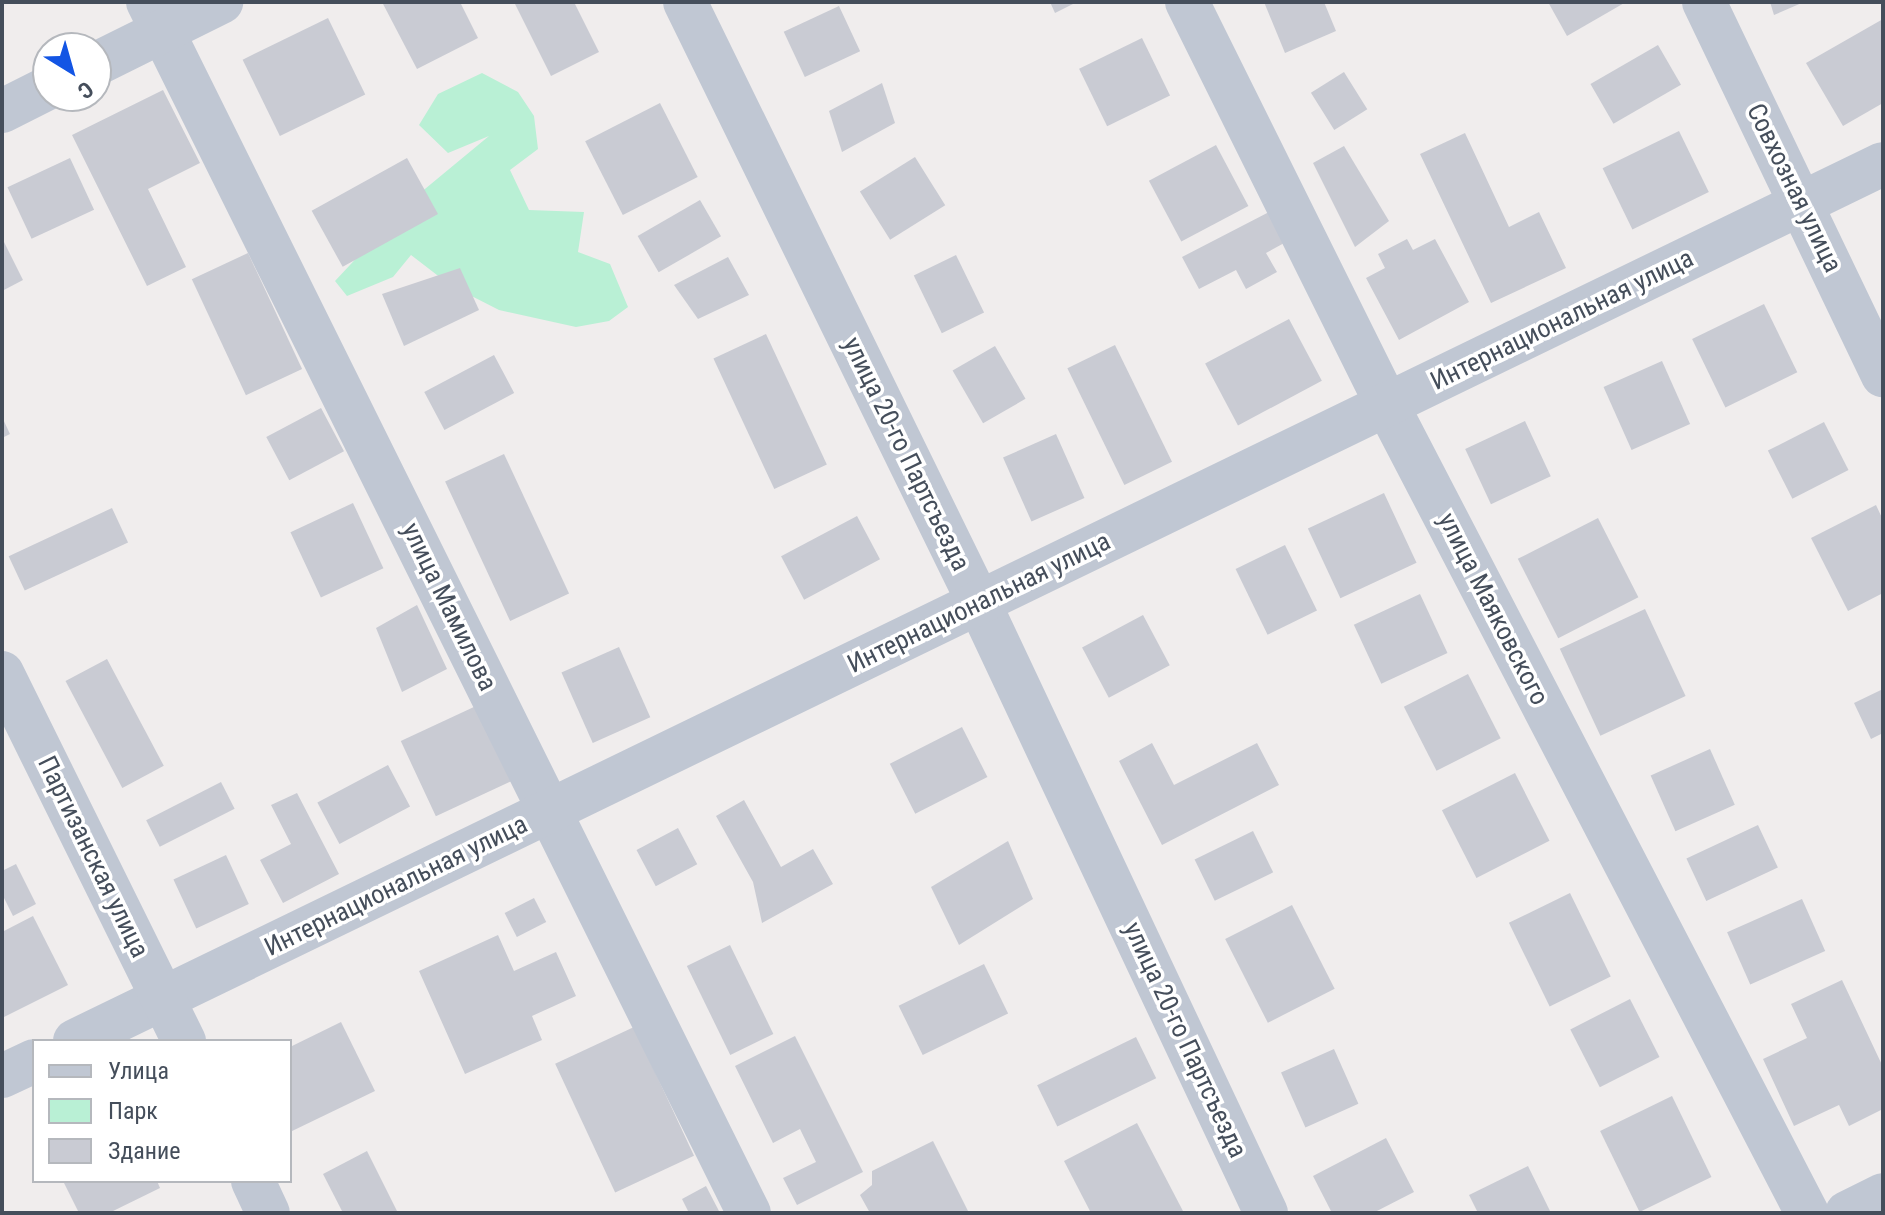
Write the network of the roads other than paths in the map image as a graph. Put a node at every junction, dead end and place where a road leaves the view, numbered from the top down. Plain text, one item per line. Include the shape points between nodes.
1 (221, 2) edge
2 (685, 2) edge
3 (1187, 2) edge
4 (1704, 2) edge
5 (156, 16) edge
6 (112, 51) edge
7 (32, 96) edge
8 (2, 111) edge
9 (1883, 164) edge
10 (1803, 203) junction
11 (1883, 375) edge
12 (1387, 405) junction
13 (979, 603) junction
14 (2, 673) edge
15 (550, 811) junction
16 (163, 998) junction
17 (79, 1039) edge
18 (183, 1039) edge
19 (32, 1062) edge
20 (2, 1076) edge
21 (254, 1183) edge
22 (268, 1213) edge
23 (749, 1213) edge
24 (1266, 1213) edge
25 (1807, 1213) edge

1 - 5 street
2 - 13 street, улица 20-го Партсъезда
3 - 12 street, улица Маяковского
4 - 10 street, Совхозная улица
5 - 6 street
5 - 15 street, улица Мамилова
7 - 8 street
9 - 10 street, Интернациональная улица
10 - 11 street, Совхозная улица
10 - 12 street, Интернациональная улица
12 - 13 street, Интернациональная улица
12 - 25 street, улица Маяковского
13 - 15 street, Интернациональная улица
13 - 24 street, улица 20-го Партсъезда
14 - 16 street, Партизанская улица
15 - 16 street, Интернациональная улица
15 - 23 street, улица Мамилова
16 - 17 street, Интернациональная улица
16 - 18 street, Партизанская улица
19 - 20 street
21 - 22 street

